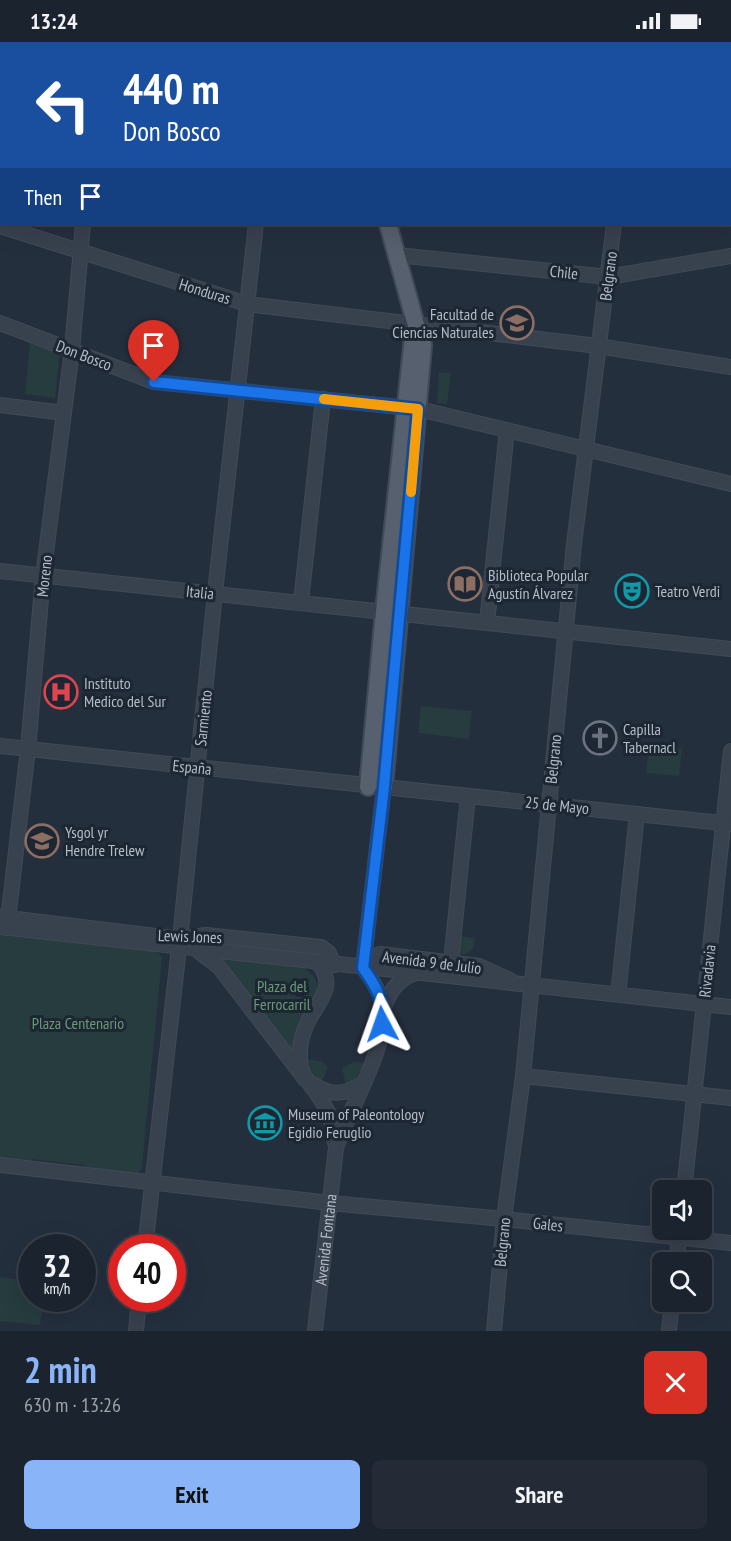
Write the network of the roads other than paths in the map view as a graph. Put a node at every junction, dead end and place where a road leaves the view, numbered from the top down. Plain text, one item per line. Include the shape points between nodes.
1 (83, 225) edge
2 (256, 225) edge
3 (388, 225) edge
4 (614, 225) edge
5 (0, 226) edge
6 (81, 252) junction
7 (397, 255) junction
8 (731, 256) edge
9 (608, 277) junction
10 (248, 304) junction
11 (0, 323) edge
12 (416, 325) junction
13 (598, 346) junction
14 (72, 350) junction
15 (731, 367) edge
16 (238, 391) junction
17 (323, 399) junction
18 (0, 405) edge
19 (412, 409) junction
20 (64, 413) junction
21 (507, 430) junction
22 (587, 448) junction
23 (731, 484) edge
24 (0, 571) edge
25 (43, 576) junction
26 (215, 593) junction
27 (301, 602) junction
28 (392, 612) junction
29 (487, 623) junction
30 (567, 631) junction
31 (731, 649) edge
32 (0, 746) edge
33 (28, 749) junction
34 (731, 751) edge
35 (198, 768) junction
36 (376, 787) junction
37 (468, 796) junction
38 (548, 804) junction
39 (636, 814) junction
40 (728, 824) edge
41 (4, 922) edge
42 (267, 941) junction
43 (179, 943) junction
44 (193, 949) junction
45 (250, 954) junction
46 (447, 962) junction
47 (318, 963) junction
48 (334, 965) junction
49 (363, 968) junction
50 (421, 973) junction
51 (527, 982) junction
52 (619, 986) junction
53 (731, 998) edge
54 (704, 1000) junction
55 (731, 1007) edge
56 (383, 1010) junction
57 (523, 1076) junction
58 (305, 1079) junction
59 (363, 1083) junction
60 (695, 1094) junction
61 (731, 1098) edge
62 (336, 1148) junction
63 (0, 1165) edge
64 (685, 1180) edge
65 (152, 1182) junction
66 (330, 1203) junction
67 (504, 1219) junction
68 (652, 1232) edge
69 (146, 1234) edge
70 (710, 1240) edge
71 (731, 1244) edge
72 (138, 1312) edge
73 (671, 1312) edge
74 (136, 1331) edge
75 (315, 1331) edge
76 (494, 1331) edge
77 (669, 1331) edge

1 - 6 street, Moreno
2 - 10 street, Sarmiento
3 - 7 main road
4 - 9 street, Belgrano
5 - 6 street, Honduras
6 - 10 street, Honduras
6 - 14 street, Moreno
7 - 9 street, Chile
7 - 12 main road
8 - 9 street, Chile
9 - 13 street, Belgrano
10 - 12 street, Honduras
10 - 16 street, Sarmiento
11 - 14 street, Don Bosco
12 - 13 street, Honduras
12 - 19 main road via 423,346
13 - 15 street, Honduras
13 - 22 street, Belgrano
14 - 16 street, Don Bosco via 154,382
14 - 20 street, Moreno
16 - 17 street, Don Bosco
16 - 26 street, Sarmiento
17 - 19 street, Don Bosco
17 - 27 street
18 - 20 street
19 - 21 street, Don Bosco
19 - 28 main road
20 - 25 street, Moreno
21 - 22 street, Don Bosco
21 - 29 street
22 - 23 street, Don Bosco
22 - 30 street, Belgrano
24 - 25 street, Italia
25 - 26 street, Italia
25 - 33 street, Moreno
26 - 27 street, Italia
26 - 35 street, Sarmiento
27 - 28 street, Italia
28 - 29 street, Italia
28 - 36 main road
29 - 30 street, Italia
30 - 31 street, Italia
30 - 38 street, Belgrano
32 - 33 street, España
33 - 35 street, España
33 - 41 street, Moreno
34 - 40 street, Rivadavia
35 - 36 street, España
35 - 43 street, Sarmiento
36 - 37 street, 25 de Mayo
36 - 49 street
37 - 38 street, 25 de Mayo
37 - 46 street
38 - 39 street, 25 de Mayo
38 - 51 street, Belgrano
39 - 40 street, 25 de Mayo
39 - 52 street
40 - 54 street, Rivadavia
41 - 43 street, Lewis Jones
42 - 43 street, Lewis Jones via 206,935
42 - 45 street
42 - 48 street, Lewis Jones via 321,947 329,952
43 - 44 street, Lewis Jones
43 - 65 street, Sarmiento
44 - 45 street, Lewis Jones
44 - 58 street via 219,967
45 - 47 street, Lewis Jones
46 - 49 street, Avenida 9 de Julio via 380,954
46 - 50 street
46 - 51 street, Avenida 9 de Julio via 485,968
47 - 48 street, Lewis Jones
47 - 58 street, Avenida Fontana via 325,973 325,990 302,1039 300,1060
48 - 49 street, Lewis Jones
49 - 50 street, Avenida 9 de Julio
49 - 56 street, Avenida Fontana via 378,990
50 - 51 street, Avenida 9 de Julio
50 - 56 street, Avenida 9 de Julio via 396,985
51 - 52 street, Avenida 9 de Julio
51 - 54 street, Avenida 9 de Julio
51 - 57 street, Belgrano
52 - 54 street, Avenida 9 de Julio
53 - 54 street, Avenida 9 de Julio
54 - 55 street, Avenida 9 de Julio
54 - 60 street, Rivadavia
56 - 59 street, Avenida Fontana via 378,1048
57 - 60 street
57 - 67 street, Belgrano
58 - 59 street via 332,1093 348,1092
58 - 62 street, Avenida Fontana via 329,1113
59 - 62 street, Avenida Fontana
60 - 61 street
60 - 64 street, Rivadavia
62 - 66 street, Avenida Fontana
63 - 65 street, Gales
65 - 66 street, Gales
65 - 69 street, Sarmiento
66 - 67 street, Gales
66 - 75 street, Avenida Fontana
67 - 68 street, Gales
67 - 76 street, Belgrano
70 - 71 street, Gales
72 - 74 street
73 - 77 street

